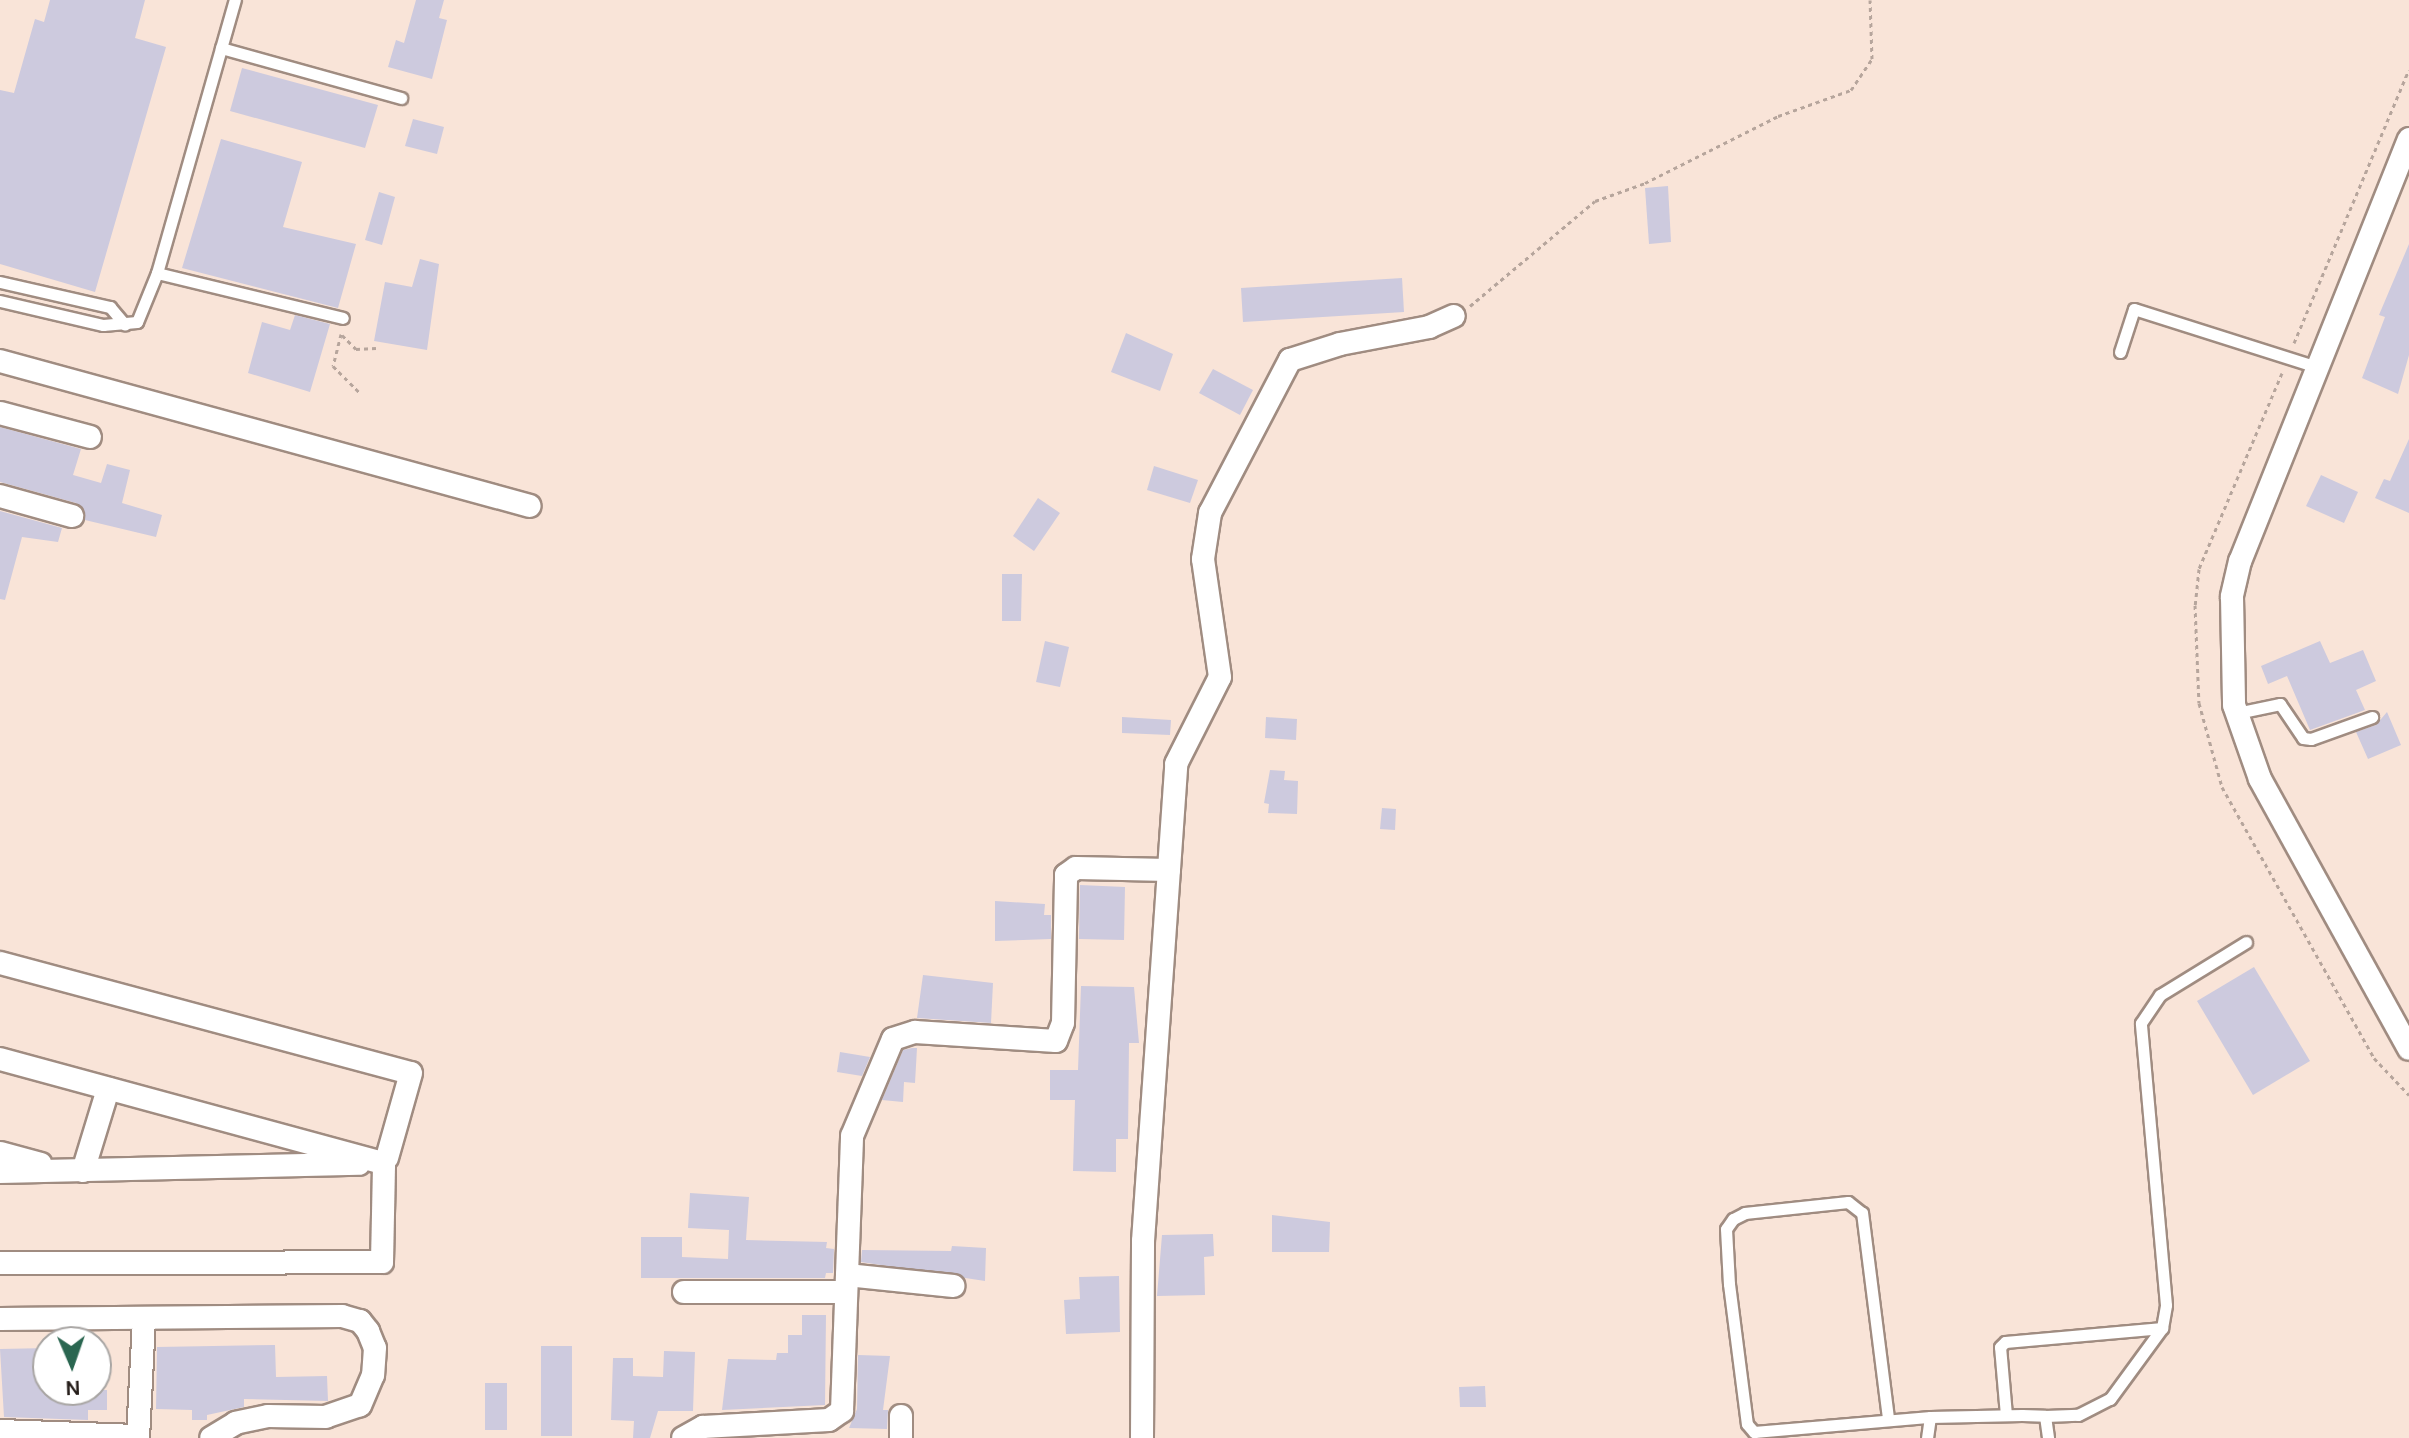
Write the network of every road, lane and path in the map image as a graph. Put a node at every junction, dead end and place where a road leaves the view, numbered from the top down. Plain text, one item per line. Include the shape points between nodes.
1 (235, 0) edge
2 (1870, 0) edge
3 (221, 48) junction
4 (2409, 70) edge
5 (401, 98) dead end
6 (2409, 139) edge
7 (157, 273) junction
8 (5, 283) edge
9 (2, 301) edge
10 (328, 315) junction
11 (1454, 316) joint
12 (343, 318) dead end
13 (125, 325) junction
14 (341, 334) junction
15 (376, 348) dead end
16 (2120, 352) dead end
17 (2289, 356) dead end
18 (0, 361) edge
19 (2317, 367) junction
20 (2283, 371) dead end
21 (361, 394) dead end
22 (0, 413) edge
23 (90, 437) dead end
24 (0, 496) edge
25 (530, 506) dead end
26 (72, 516) dead end
27 (2237, 713) junction
28 (2372, 717) dead end
29 (1169, 870) junction
30 (2246, 942) dead end
31 (0, 963) edge
32 (2409, 1049) edge
33 (0, 1059) edge
34 (108, 1089) junction
35 (2409, 1095) edge
36 (0, 1153) edge
37 (385, 1160) junction
38 (77, 1171) junction
39 (0, 1172) edge
40 (0, 1263) edge
41 (845, 1284) junction
42 (953, 1286) dead end
43 (684, 1292) dead end
44 (0, 1319) edge
45 (144, 1320) junction
46 (2162, 1328) junction
47 (2006, 1415) junction
48 (2045, 1416) junction
49 (1930, 1417) junction
50 (1888, 1418) junction
51 (0, 1431) edge
52 (138, 1437) edge
53 (211, 1438) edge
54 (683, 1438) edge
55 (1142, 1438) edge
56 (1927, 1438) edge
57 (2048, 1438) edge

1 - 3 lane
2 - 11 path via 1872,59 1851,90 1778,116 1645,183 1595,201
3 - 5 lane
3 - 7 lane
4 - 17 path
6 - 19 street
7 - 10 lane
7 - 13 lane via 137,322
8 - 9 lane
8 - 13 lane via 110,307
9 - 13 lane via 103,325
10 - 12 lane
10 - 14 path
11 - 29 street via 1429,327 1309,351 1290,360 1274,387 1210,513 1203,559 1220,677 1176,764
14 - 15 path via 356,349
14 - 21 path via 333,366
16 - 19 lane via 2134,309
18 - 25 street
19 - 27 street via 2235,581
20 - 35 path via 2199,569 2199,703 2222,787 2374,1058
22 - 23 street
24 - 26 street
27 - 28 lane via 2280,704 2303,738 2311,739
27 - 32 street via 2272,804
29 - 41 street via 1076,868 1066,875 1063,1023 1056,1041 915,1032 893,1039 852,1136
29 - 55 street via 1143,1241
30 - 46 lane via 2160,995 2141,1023 2166,1305
31 - 37 street via 411,1073
33 - 34 street
34 - 37 street
34 - 38 street
36 - 38 street
37 - 38 street
37 - 40 street via 382,1262
38 - 39 street
41 - 42 street
41 - 43 street
41 - 54 street via 844,1402 837,1416 703,1427
44 - 45 street
45 - 52 street
45 - 53 street via 342,1316 360,1321 368,1331 375,1348 373,1375 360,1405 326,1417 268,1416 236,1423
46 - 47 lane via 2005,1342 2000,1347
46 - 48 lane via 2110,1399 2078,1415
47 - 48 lane
47 - 49 lane
48 - 57 lane
49 - 50 lane
49 - 56 lane
50 - 50 lane via 1768,1432 1754,1432 1747,1424 1729,1284 1726,1229 1733,1219 1745,1213 1848,1202 1862,1213
51 - 52 street

